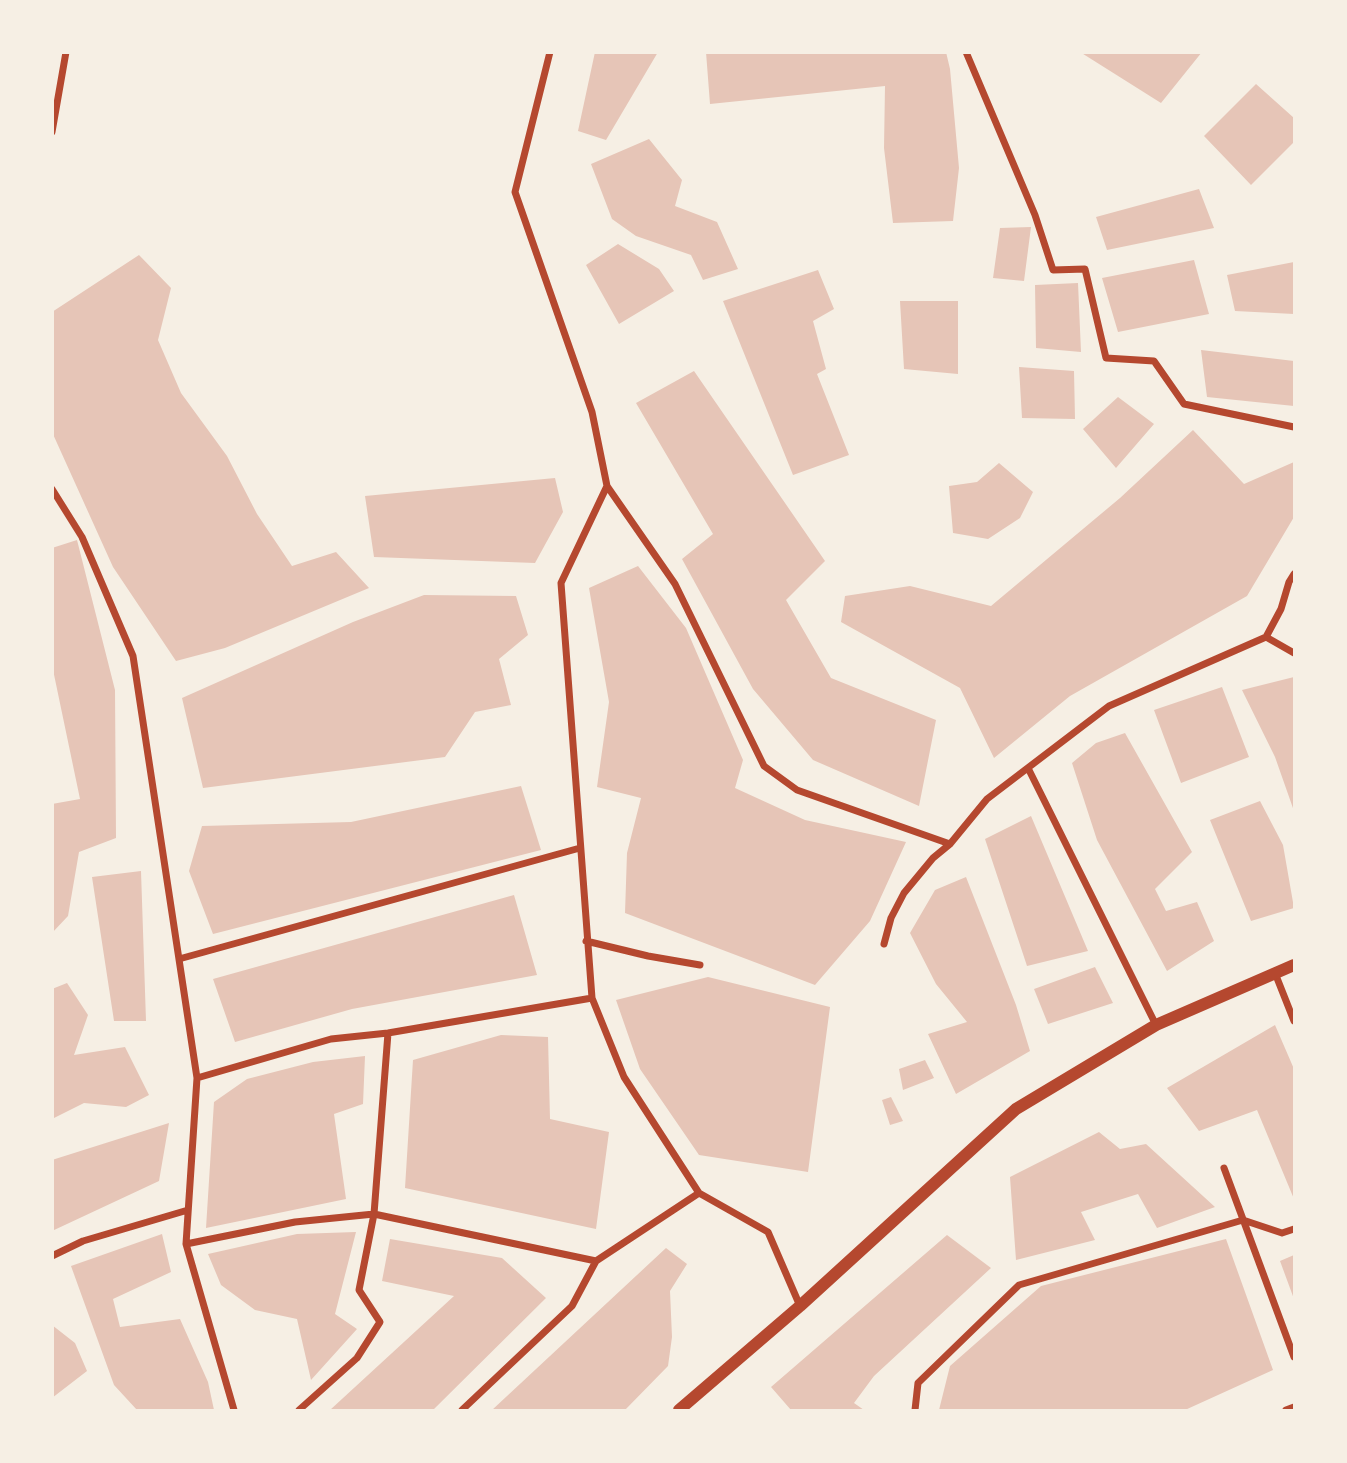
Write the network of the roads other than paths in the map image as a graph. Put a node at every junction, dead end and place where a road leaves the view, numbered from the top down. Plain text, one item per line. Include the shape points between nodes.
1 (66, 52) edge
2 (550, 52) edge
3 (967, 52) edge
4 (52, 132) edge
5 (1294, 427) edge
6 (607, 486) junction
7 (52, 489) edge
8 (1294, 574) edge
9 (1266, 637) junction
10 (1294, 653) edge
11 (1028, 768) junction
12 (950, 844) junction
13 (580, 848) junction
14 (586, 941) junction
15 (884, 944) dead end
16 (179, 959) junction
17 (701, 965) dead end
18 (1294, 965) edge
19 (1275, 974) junction
20 (592, 998) junction
21 (1294, 1021) edge
22 (1156, 1025) junction
23 (388, 1033) junction
24 (197, 1078) junction
25 (1224, 1168) dead end
26 (699, 1193) junction
27 (188, 1210) junction
28 (374, 1214) junction
29 (1243, 1220) junction
30 (1294, 1229) edge
31 (186, 1244) junction
32 (52, 1256) edge
33 (596, 1261) junction
34 (800, 1306) junction
35 (1294, 1357) edge
36 (696, 1396) junction
37 (1294, 1407) edge
38 (234, 1410) edge
39 (299, 1410) edge
40 (462, 1410) edge
41 (679, 1410) edge
42 (694, 1410) edge
43 (915, 1410) edge
44 (1286, 1410) edge

1 - 4 street
2 - 6 street via 515,192 592,412
3 - 5 street via 1053,270 1085,269 1106,358 1154,361 1184,404
6 - 12 street via 675,584 764,766 797,790
6 - 13 street via 561,583
7 - 16 street via 82,537 133,656
8 - 9 street
9 - 10 street
9 - 11 street via 1109,706
11 - 12 street via 987,799
11 - 22 street
12 - 15 street via 904,893
13 - 14 street
13 - 16 street
14 - 17 street
14 - 20 street
16 - 24 street
18 - 19 street
19 - 21 street
19 - 22 street
20 - 23 street
20 - 26 street via 624,1077
22 - 34 street via 1016,1109
23 - 24 street via 331,1039
23 - 28 street
24 - 27 street
25 - 29 street
26 - 33 street
26 - 34 street via 768,1232
27 - 31 street
27 - 32 street via 83,1241
28 - 31 street via 295,1222
28 - 33 street
28 - 39 street via 359,1290 380,1322 357,1358
29 - 30 street via 1282,1233
29 - 35 street
29 - 43 street via 1019,1285 918,1383
31 - 38 street
33 - 40 street via 572,1306
34 - 36 street
36 - 41 street
36 - 42 street
37 - 44 street

